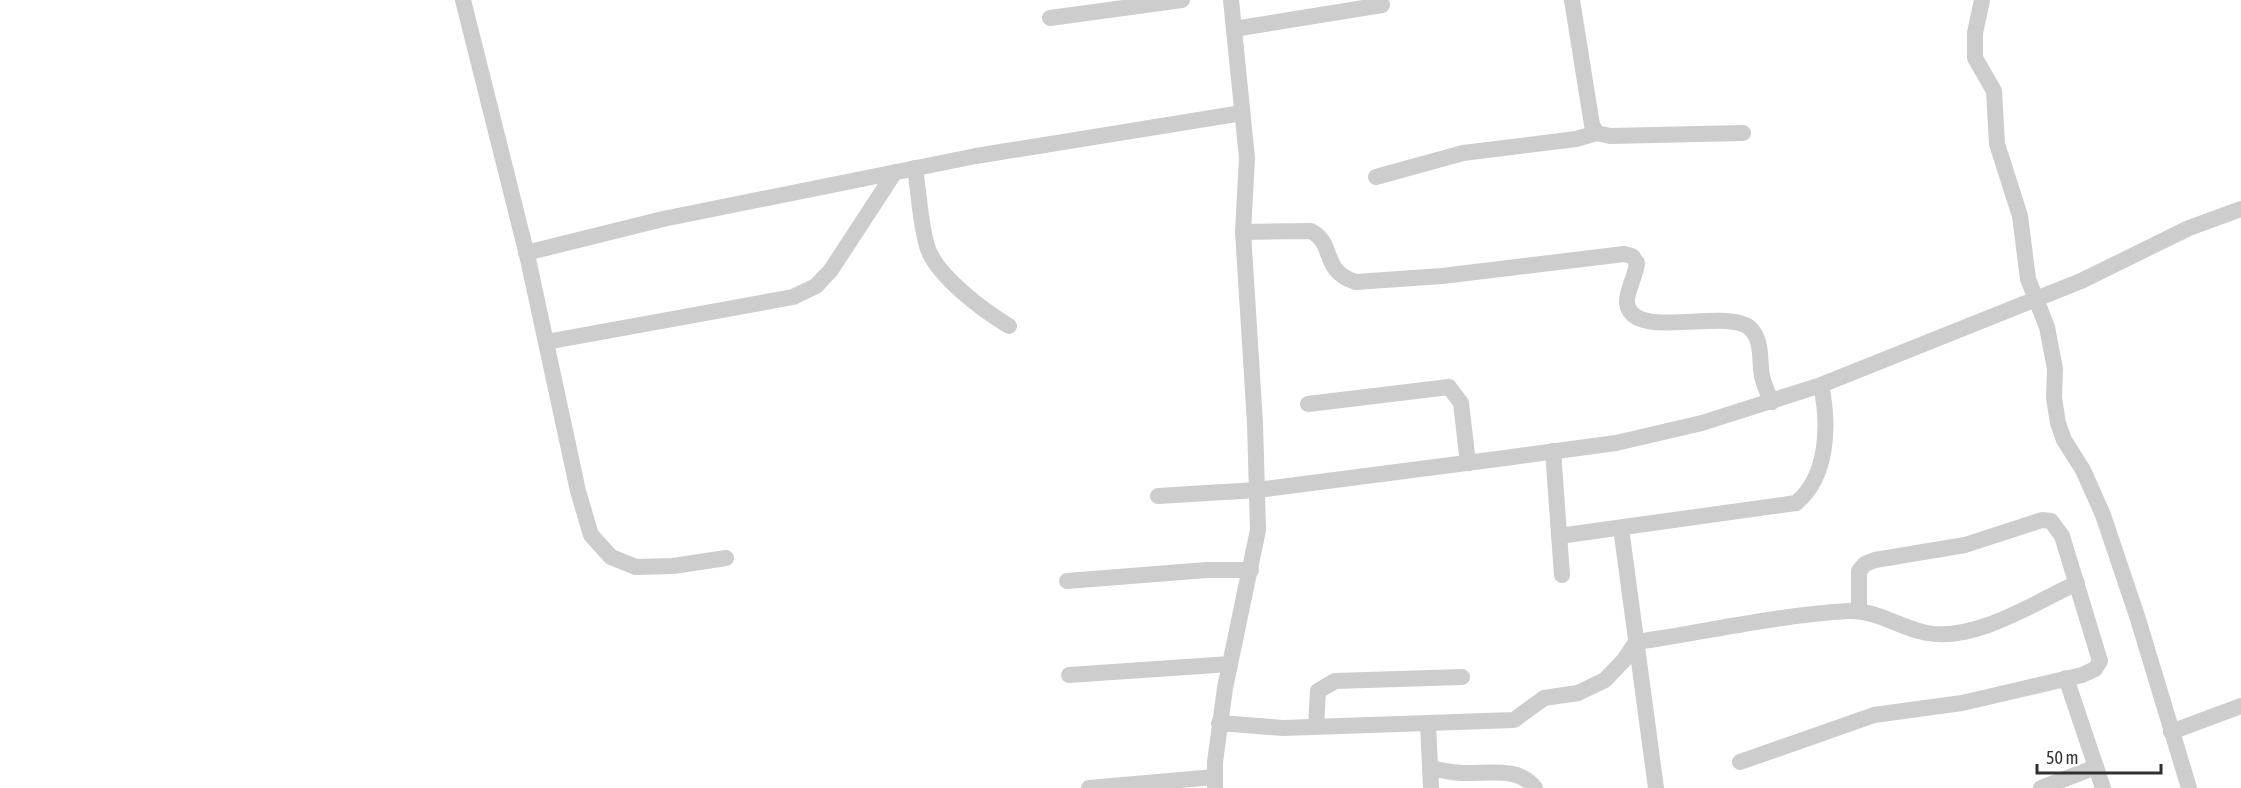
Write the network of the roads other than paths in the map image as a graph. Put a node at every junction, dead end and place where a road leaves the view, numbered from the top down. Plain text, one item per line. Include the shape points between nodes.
1 (463, 0) edge
2 (1182, 0) edge
3 (1232, 0) edge
4 (1572, 0) edge
5 (1982, 0) edge
6 (1382, 5) dead end
7 (1050, 18) dead end
8 (1234, 28) junction
9 (1242, 113) junction
10 (1743, 133) dead end
11 (1597, 134) junction
12 (915, 168) junction
13 (895, 172) junction
14 (1376, 177) dead end
15 (2241, 209) edge
16 (1243, 232) junction
17 (526, 252) junction
18 (2036, 299) junction
19 (1009, 326) dead end
20 (546, 342) junction
21 (1821, 385) junction
22 (1772, 402) junction
23 (1308, 404) dead end
24 (1553, 451) junction
25 (1468, 463) junction
26 (1257, 490) junction
27 (1158, 496) dead end
28 (1621, 528) junction
29 (1559, 536) junction
30 (726, 558) dead end
31 (1251, 570) junction
32 (1562, 576) dead end
33 (1067, 581) dead end
34 (2077, 583) junction
35 (1859, 611) junction
36 (1636, 642) junction
37 (1230, 664) junction
38 (1069, 675) dead end
39 (1462, 677) dead end
40 (2066, 678) junction
41 (2241, 706) edge
42 (1219, 723) junction
43 (1428, 723) junction
44 (1316, 727) junction
45 (2171, 732) junction
46 (1740, 762) dead end
47 (2096, 767) junction
48 (1430, 768) junction
49 (1215, 782) edge
50 (2045, 787) edge
51 (1089, 788) edge
52 (1431, 788) edge
53 (1535, 788) edge
54 (1656, 788) edge
55 (2103, 788) edge
56 (2189, 788) edge

1 - 17 street
2 - 7 street
3 - 8 street
4 - 11 street via 1592,125
5 - 18 street via 1974,52 1979,69 1994,91 1997,144 2018,208 2024,260
6 - 8 street
8 - 9 street
9 - 12 street
9 - 16 street via 1248,184
10 - 11 street
11 - 14 street via 1463,153
12 - 13 street
12 - 19 street via 927,247 933,259 975,301
13 - 17 street via 663,219
13 - 20 street via 831,270 816,286 793,297
15 - 18 street via 2189,228
16 - 22 street via 1318,234 1334,270 1356,282 1632,256 1636,263 1626,300 1636,317 1674,323 1743,324 1757,338 1762,375
16 - 26 street
17 - 20 street
18 - 21 street
18 - 45 street via 2047,327 2055,369 2058,423 2103,515
20 - 30 street via 591,535 611,557 636,567
21 - 22 street
21 - 28 street via 1826,407 1823,449 1815,478 1807,494 1796,503
22 - 24 street via 1616,443
23 - 25 street via 1449,387 1461,403
24 - 25 street
24 - 29 street
25 - 26 street
26 - 27 street
26 - 31 street via 1258,530
28 - 29 street
28 - 36 street
29 - 32 street
31 - 33 street
31 - 37 street
34 - 35 street via 1994,622 1951,635 1927,633
34 - 35 street via 2058,527 2042,520 1965,545 1865,564 1859,571
34 - 40 street via 2100,661 2096,669
35 - 36 street
36 - 43 street via 1605,680 1578,693 1544,698 1514,720
36 - 54 street
37 - 38 street
37 - 42 street
39 - 44 street via 1335,681 1318,691
40 - 46 street via 1962,703 1874,715
40 - 47 street
41 - 45 street
42 - 44 street
42 - 49 street
43 - 44 street
43 - 48 street
45 - 56 street
47 - 50 street
47 - 55 street
48 - 52 street
48 - 53 street via 1462,774 1513,775
49 - 51 street

